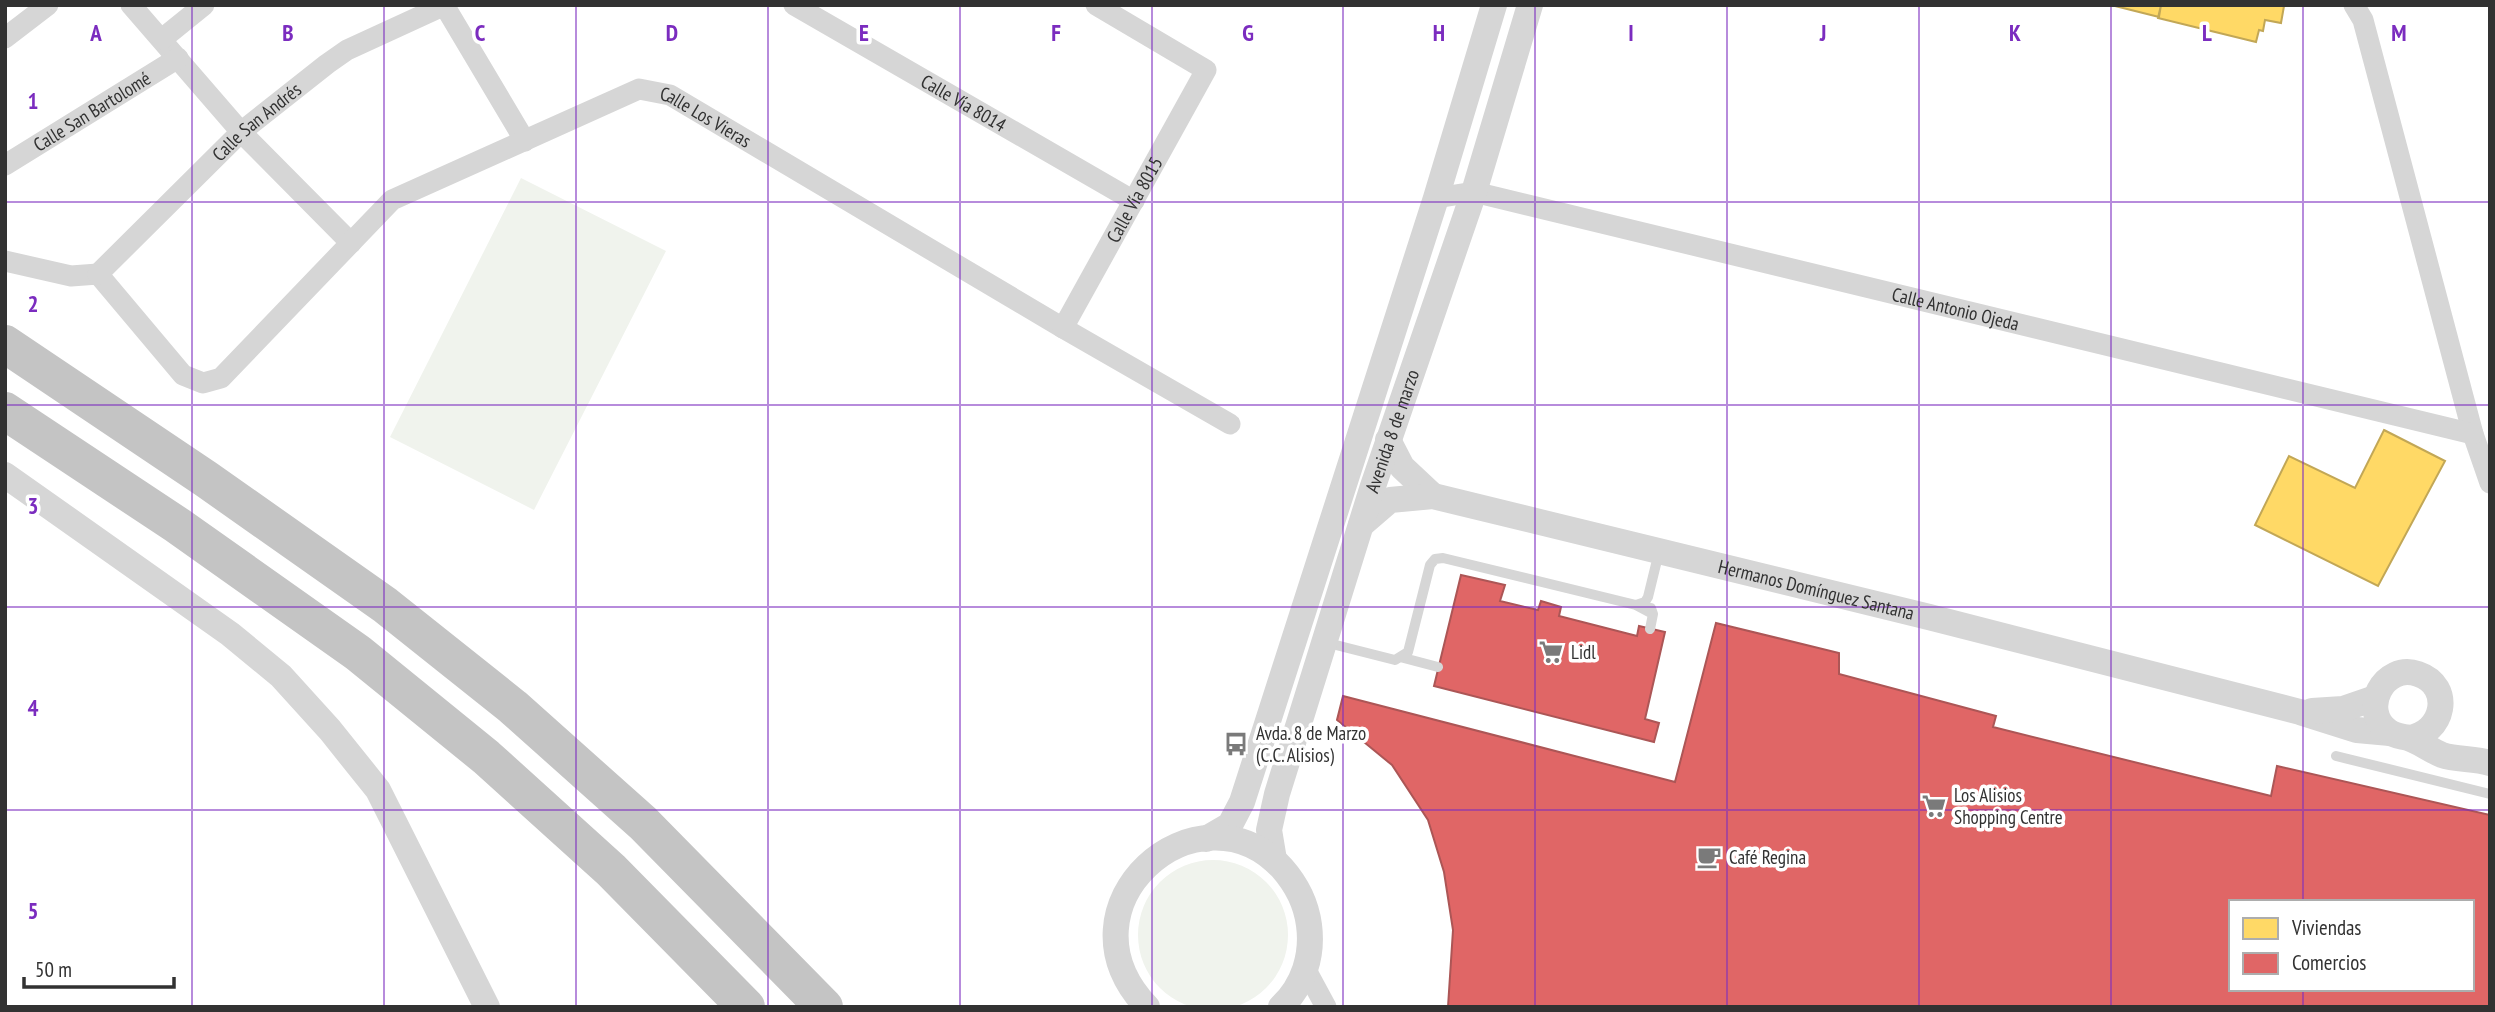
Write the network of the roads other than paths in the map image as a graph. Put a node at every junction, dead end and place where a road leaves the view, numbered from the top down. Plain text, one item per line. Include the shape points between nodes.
1 (48, 5) edge
2 (131, 5) edge
3 (204, 5) edge
4 (444, 5) edge
5 (794, 5) edge
6 (1096, 5) edge
7 (1494, 5) edge
8 (1530, 5) edge
9 (2354, 5) edge
10 (5, 38) edge
11 (162, 39) junction
12 (178, 58) junction
13 (241, 132) junction
14 (525, 141) junction
15 (5, 165) edge
16 (1474, 192) junction
17 (1436, 198) junction
18 (1134, 201) junction
19 (351, 243) junction
20 (5, 261) edge
21 (98, 274) junction
22 (1063, 328) junction
23 (5, 344) edge
24 (5, 411) edge
25 (1230, 424) dead end
26 (2473, 433) junction
27 (1388, 440) junction
28 (5, 475) edge
29 (2490, 483) edge
30 (1433, 496) junction
31 (1361, 525) junction
32 (1659, 552) junction
33 (1648, 597) junction
34 (1636, 605) junction
35 (1653, 614) junction
36 (1650, 629) dead end
37 (1325, 642) junction
38 (1400, 657) junction
39 (1438, 667) dead end
40 (2375, 698) junction
41 (2300, 712) junction
42 (2438, 718) junction
43 (2399, 736) junction
44 (2336, 756) dead end
45 (2482, 761) edge
46 (2490, 794) edge
47 (1206, 839) junction
48 (1274, 860) junction
49 (1306, 970) junction
50 (1284, 1003) edge
51 (487, 1007) edge
52 (746, 1007) edge
53 (824, 1007) edge
54 (1147, 1007) edge
55 (1318, 1007) edge
56 (1326, 1007) edge

1 - 10 street
2 - 11 street
3 - 11 street
4 - 13 street, Calle San Andrés via 347,50
4 - 14 street
5 - 18 street, Calle Vía 8014
6 - 18 street, Calle Vía 8015 via 1206,70
7 - 17 street, Avenida 8 de marzo
8 - 16 street, Avenida 8 de marzo
9 - 26 street via 2362,20
11 - 12 street
12 - 13 street
12 - 15 street, Calle San Bartolomé
13 - 19 street
13 - 21 street, Calle San Andrés
14 - 19 street, Calle Los Vieras via 392,200
14 - 22 street, Calle Los Vieras via 639,89 670,95
16 - 17 street, Calle Antonio Ojeda
16 - 26 street, Calle Antonio Ojeda
16 - 27 street, Avenida 8 de marzo
17 - 47 street, Avenida 8 de marzo via 1242,802 1230,825
18 - 22 street, Calle Vía 8015
19 - 21 street, Calle Los Vieras via 221,378 203,383 183,375
20 - 21 street via 71,276
22 - 25 street, Calle Los Vieras
23 - 53 highway via 385,605 513,707 643,824
24 - 52 highway via 358,653 486,757 611,870
26 - 29 street
27 - 30 street, Hermanos Domínguez Santana via 1402,467
27 - 31 street, Avenida 8 de marzo
28 - 51 street via 230,634 281,677 322,721 378,790
30 - 31 street, Hermanos Domínguez Santana via 1390,500
30 - 32 street, Hermanos Domínguez Santana
31 - 37 street, Avenida 8 de marzo
32 - 33 lane
32 - 41 street, Hermanos Domínguez Santana
33 - 34 lane
33 - 35 lane
34 - 35 lane
34 - 38 lane via 1434,559 1408,652
35 - 36 lane
37 - 38 lane via 1395,660
37 - 48 street, Avenida 8 de marzo via 1277,794 1269,830
38 - 39 lane
40 - 41 street via 2343,709
40 - 42 street via 2386,680 2407,672 2418,674 2435,687 2441,708
40 - 43 street via 2377,718
41 - 43 street, Hermanos Domínguez Santana via 2357,730
42 - 43 street via 2425,733
42 - 45 street via 2452,744
43 - 45 street via 2444,756
44 - 46 lane
47 - 48 street via 1253,847
47 - 54 street via 1173,847 1145,865 1125,893 1115,925 1117,959 1131,990
48 - 49 street via 1295,883 1307,910 1311,940
49 - 50 street
49 - 56 street
50 - 55 street

